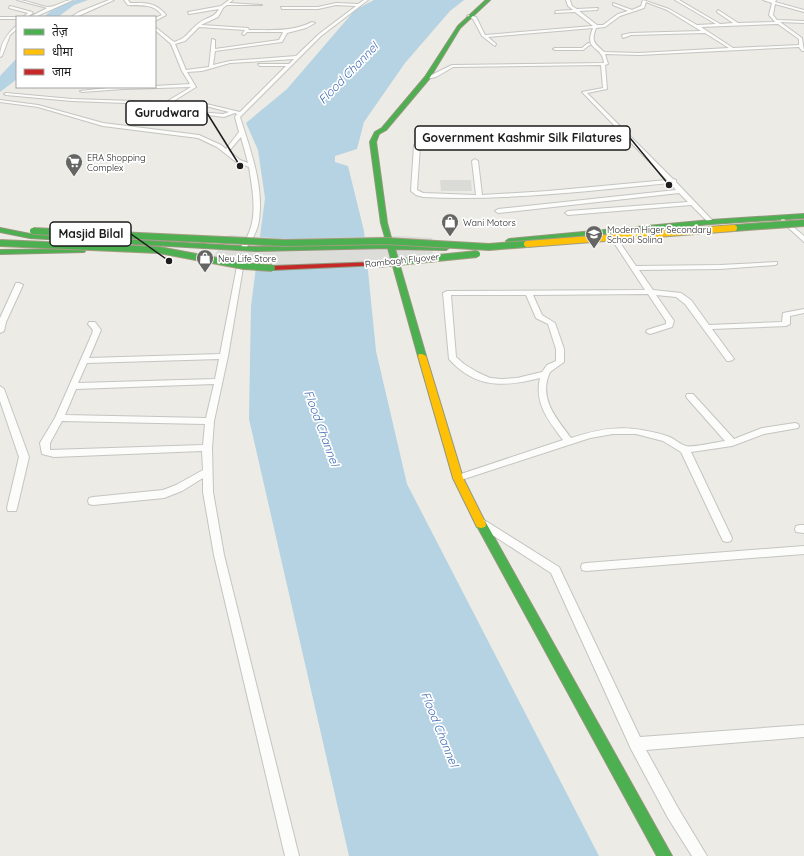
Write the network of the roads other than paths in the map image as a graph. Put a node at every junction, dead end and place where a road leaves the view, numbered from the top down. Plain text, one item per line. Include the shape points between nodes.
1 (19, 0) edge
2 (72, 0) edge
3 (112, 0) edge
4 (126, 0) edge
5 (366, 0) edge
6 (488, 0) edge
7 (568, 0) edge
8 (574, 0) edge
9 (645, 0) edge
10 (677, 0) edge
11 (765, 0) edge
12 (229, 2) edge
13 (774, 2) edge
14 (614, 4) dead end
15 (260, 5) dead end
16 (358, 5) junction
17 (10, 7) dead end
18 (48, 7) junction
19 (222, 7) junction
20 (282, 8) dead end
21 (598, 9) dead end
22 (576, 10) junction
23 (632, 11) junction
24 (718, 11) dead end
25 (804, 11) edge
26 (189, 12) dead end
27 (556, 12) dead end
28 (31, 15) edge
29 (74, 16) edge
30 (469, 16) junction
31 (0, 18) edge
32 (16, 18) edge
33 (156, 19) edge
34 (777, 22) junction
35 (804, 22) edge
36 (313, 23) dead end
37 (16, 24) edge
38 (718, 24) junction
39 (738, 25) junction
40 (197, 26) junction
41 (695, 26) junction
42 (595, 27) junction
43 (16, 28) edge
44 (156, 29) edge
45 (286, 31) junction
46 (704, 32) junction
47 (8, 35) junction
48 (484, 36) junction
49 (624, 37) dead end
50 (214, 40) dead end
51 (173, 44) junction
52 (591, 44) junction
53 (495, 45) dead end
54 (565, 46) dead end
55 (800, 46) junction
56 (732, 48) junction
57 (555, 49) dead end
58 (213, 50) junction
59 (804, 51) edge
60 (604, 53) junction
61 (0, 56) edge
62 (299, 57) junction
63 (255, 65) dead end
64 (289, 65) junction
65 (603, 65) junction
66 (211, 67) junction
67 (184, 72) junction
68 (427, 78) junction
69 (193, 85) junction
70 (156, 87) edge
71 (110, 88) edge
72 (11, 90) dead end
73 (82, 91) dead end
74 (6, 94) junction
75 (0, 99) edge
76 (168, 103) junction
77 (186, 112) dead end
78 (236, 112) junction
79 (242, 132) junction
80 (470, 142) dead end
81 (226, 152) junction
82 (475, 161) dead end
83 (252, 166) junction
84 (674, 181) junction
85 (682, 191) junction
86 (479, 196) junction
87 (694, 203) junction
88 (498, 211) dead end
89 (568, 213) dead end
90 (804, 216) edge
91 (780, 217) junction
92 (711, 222) junction
93 (804, 225) edge
94 (790, 226) junction
95 (804, 229) edge
96 (0, 230) edge
97 (10, 233) junction
98 (0, 235) edge
99 (612, 235) junction
100 (804, 240) edge
101 (0, 244) edge
102 (392, 250) junction
103 (0, 252) edge
104 (243, 252) junction
105 (775, 263) dead end
106 (634, 268) junction
107 (19, 285) dead end
108 (649, 292) junction
109 (529, 293) junction
110 (804, 311) edge
111 (92, 324) dead end
112 (708, 327) junction
113 (0, 331) edge
114 (650, 332) dead end
115 (224, 356) junction
116 (730, 359) dead end
117 (84, 361) junction
118 (545, 374) junction
119 (219, 381) junction
120 (73, 386) junction
121 (0, 389) edge
122 (690, 396) dead end
123 (59, 418) junction
124 (210, 421) junction
125 (795, 426) dead end
126 (569, 442) junction
127 (732, 443) junction
128 (207, 448) junction
129 (685, 450) junction
130 (208, 471) junction
131 (458, 478) junction
132 (94, 501) dead end
133 (12, 508) dead end
134 (479, 520) junction
135 (728, 538) dead end
136 (804, 550) edge
137 (586, 567) dead end
138 (804, 730) edge
139 (636, 744) junction
140 (292, 856) edge
141 (665, 856) edge
142 (700, 856) edge

1 - 18 street
2 - 18 street
3 - 29 street
4 - 33 street via 128,4 146,3 159,8 164,15
5 - 16 street
6 - 30 main road
7 - 8 street
7 - 22 street via 569,5
9 - 23 street via 643,7
9 - 41 street
10 - 38 street
11 - 13 street
12 - 15 street
12 - 19 street
13 - 25 street
13 - 34 street via 771,15
14 - 23 street
16 - 20 street
16 - 62 street via 320,34
17 - 28 street
18 - 28 street
19 - 26 street
19 - 40 street via 217,16
21 - 22 street
22 - 27 street
22 - 42 street via 594,23
23 - 42 street via 619,15 606,26
24 - 39 street
30 - 48 street via 475,18
30 - 68 main road via 459,27
31 - 32 street
34 - 35 street
34 - 39 street
34 - 55 street via 801,39
36 - 45 street
37 - 47 street
38 - 39 street
38 - 41 street
40 - 45 street via 248,29 246,32
40 - 51 street via 184,40
41 - 46 street
42 - 48 street
42 - 52 street
43 - 47 street
44 - 51 street
45 - 58 street via 281,41
46 - 49 street via 631,34 623,35
46 - 56 street
47 - 61 street
48 - 53 street
50 - 58 street
51 - 67 street
52 - 54 street
52 - 57 street via 583,50
52 - 60 street
55 - 56 street
55 - 59 street
56 - 60 street
58 - 66 street
60 - 65 street via 607,63
62 - 64 street
62 - 66 street via 230,62
63 - 64 street
64 - 78 street via 268,88
65 - 68 street via 452,66 437,76
65 - 84 street via 605,89 584,92
66 - 67 street
67 - 69 street
68 - 102 main road via 373,142 384,223
69 - 70 street
69 - 76 street via 192,90
71 - 73 street
72 - 74 street
74 - 75 street
74 - 76 street via 72,100
75 - 81 street via 38,106 103,124 199,137
76 - 78 street via 209,105
77 - 78 street via 224,116
78 - 79 street
79 - 81 street
79 - 83 street
80 - 86 street via 417,145 414,191 423,196
81 - 83 street via 238,161
82 - 86 street
83 - 104 street via 256,216 254,231
84 - 85 street
84 - 86 street
85 - 87 street
85 - 88 street
87 - 89 street
87 - 92 street
90 - 91 main road
91 - 92 main road
91 - 94 street
92 - 99 main road
93 - 94 main road
93 - 97 main road, Rambagh Flyover, bridge via 489,247 385,241 285,243 33,231
94 - 99 main road
94 - 100 street
95 - 101 main road, Rambagh Flyover, bridge via 616,241 378,264 272,268 244,266 159,250
96 - 97 main road
97 - 98 main road
97 - 104 main road via 201,244
99 - 102 main road
99 - 106 street
102 - 104 main road
102 - 131 main road
103 - 104 main road
104 - 115 street
105 - 106 street via 720,267
106 - 108 street
107 - 113 street
108 - 109 street
108 - 112 street via 684,298
108 - 114 street via 671,323
109 - 118 street via 539,316 551,323 560,349 560,362 548,367
109 - 118 street via 447,293 452,357 456,363 474,373 501,382
110 - 112 street via 786,315 786,324
111 - 117 street via 97,330
112 - 116 street
115 - 117 street
115 - 119 street
117 - 120 street
118 - 126 street via 542,402
119 - 120 street
119 - 124 street
120 - 123 street
121 - 133 street via 24,457
122 - 127 street
123 - 124 street
123 - 128 street via 45,443 44,452 48,454
124 - 128 street
125 - 127 street via 762,431
126 - 129 street via 589,435 624,430 666,439
126 - 131 street
127 - 129 street
128 - 130 street
129 - 135 street
130 - 132 street via 164,494
130 - 140 street via 208,492 219,555
131 - 134 main road
134 - 139 street via 555,570
134 - 141 main road
136 - 137 street
138 - 139 street
139 - 142 street via 673,813

